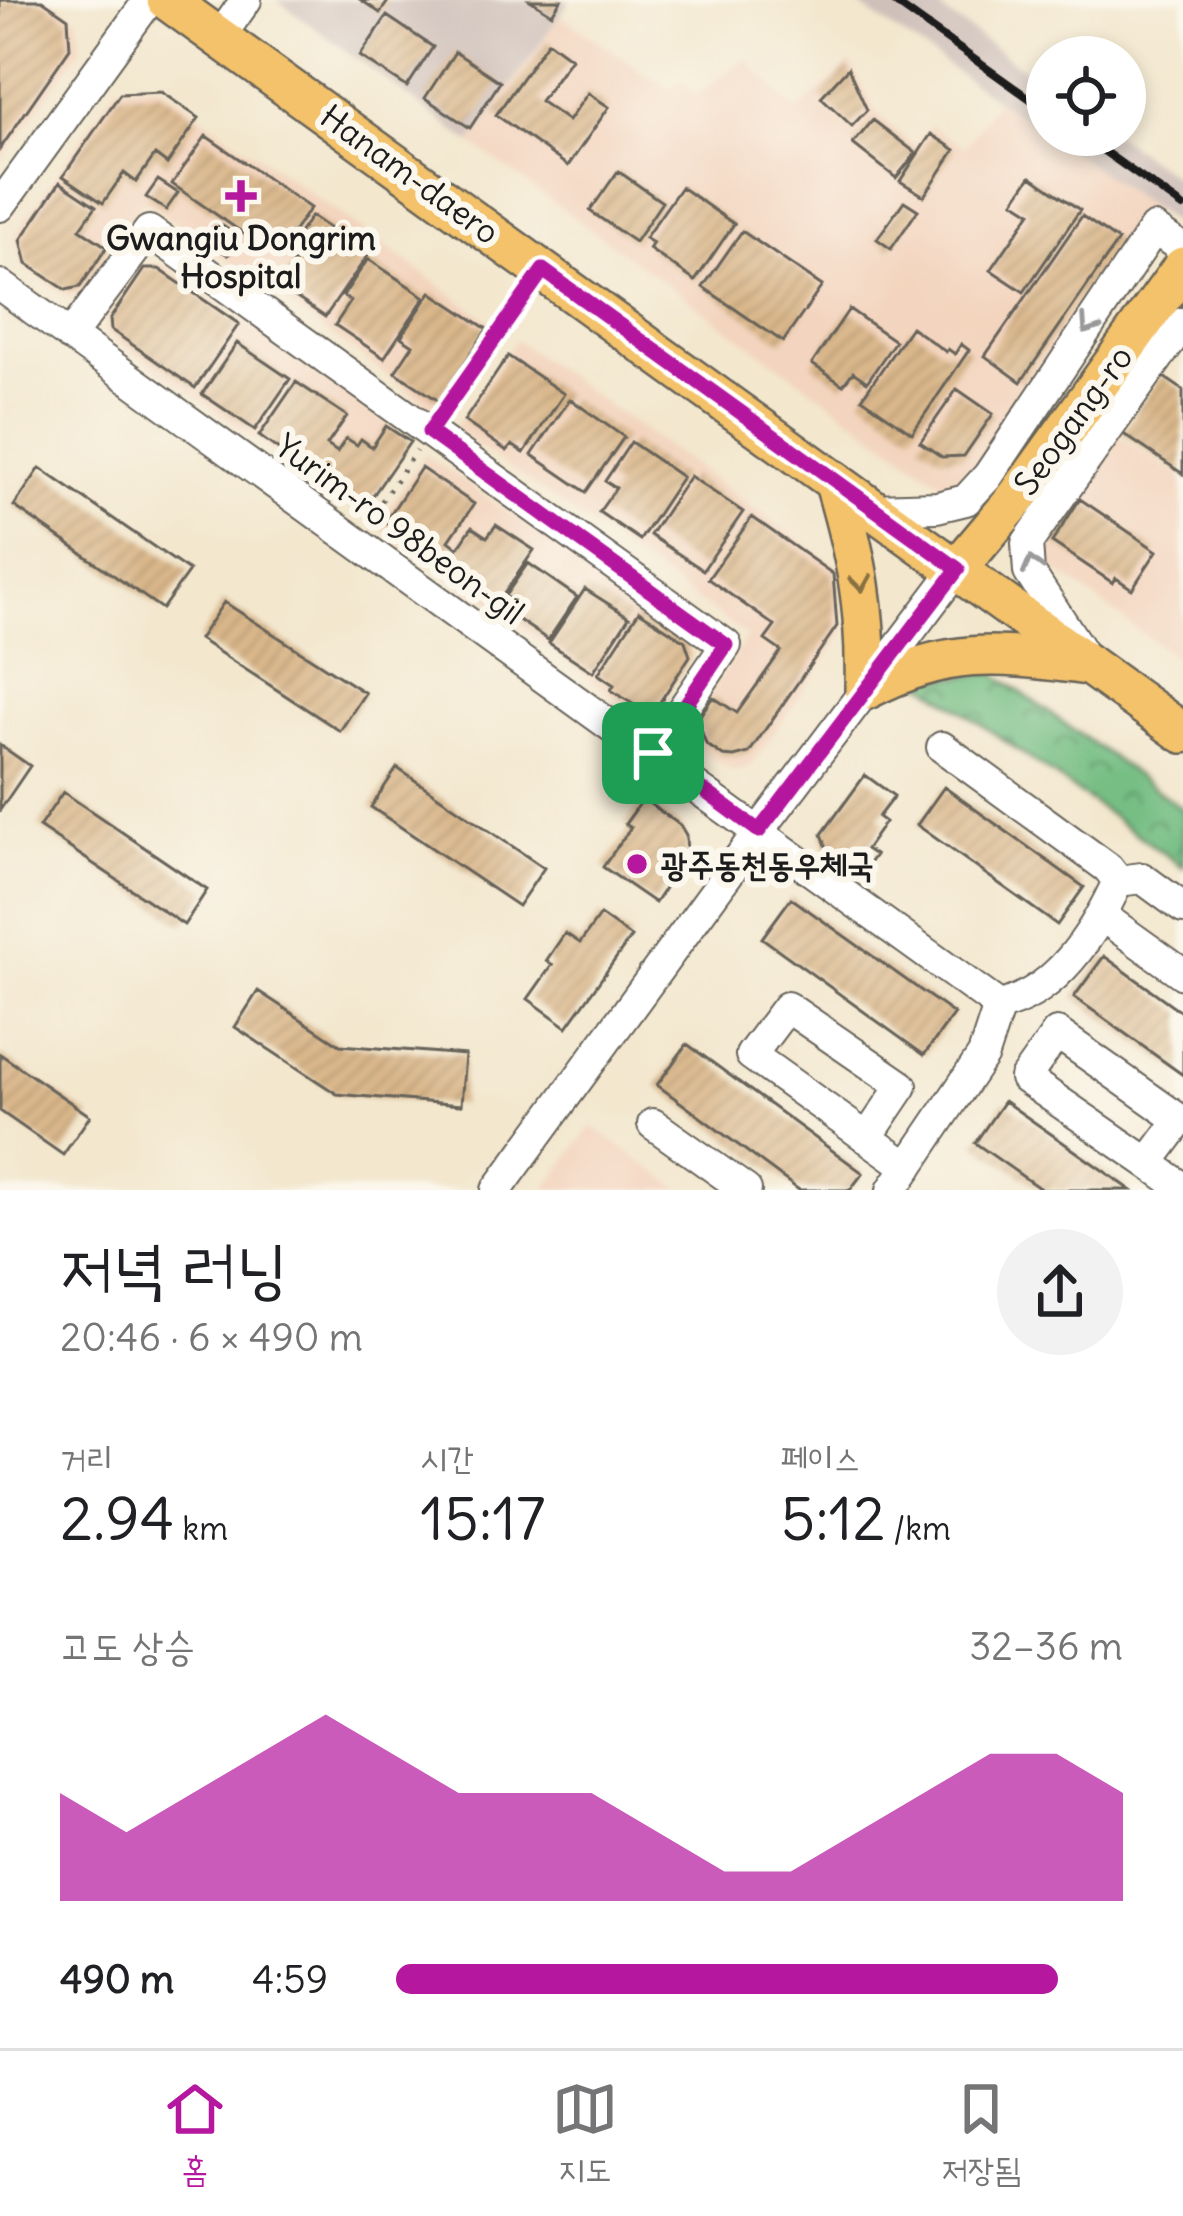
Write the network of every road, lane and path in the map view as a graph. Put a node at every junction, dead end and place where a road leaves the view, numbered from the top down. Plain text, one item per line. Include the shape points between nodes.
1 (149, 0) edge
2 (167, 0) edge
3 (246, 0) edge
4 (220, 37) junction
5 (0, 206) edge
6 (1183, 249) edge
7 (1183, 267) edge
8 (543, 270) junction
9 (0, 285) edge
10 (1183, 323) edge
11 (70, 336) junction
12 (429, 432) junction
13 (834, 480) junction
14 (875, 509) junction
15 (368, 521) dead end
16 (958, 569) junction
17 (1090, 665) junction
18 (865, 690) junction
19 (1183, 733) edge
20 (942, 747) dead end
21 (653, 753) junction
22 (759, 831) junction
23 (1118, 881) junction
24 (1183, 908) edge
25 (1102, 916) junction
26 (1183, 974) edge
27 (1032, 992) junction
28 (999, 1006) junction
29 (1057, 1033) junction
30 (653, 1124) dead end
31 (867, 1138) junction
32 (1148, 1163) junction
33 (900, 1179) edge
34 (1183, 1188) edge
35 (497, 1190) edge
36 (746, 1190) edge

1 - 5 street
2 - 4 main road, Hanam-daero
3 - 4 street
4 - 8 main road, Hanam-daero
6 -> 14 street via 1154,229 966,500
7 - 16 main road, Seogang-ro
8 - 12 path
8 - 13 main road, Hanam-daero
9 - 11 street, Yurim-ro 98beon-gil
17 -> 10 street via 1029,572 1027,543
11 - 12 street via 148,231
11 - 21 street, Yurim-ro 98beon-gil
12 - 15 path
12 - 21 street via 726,645
13 - 14 main road, Hanam-daero
13 -> 18 main road via 864,596
14 - 16 main road, Hanam-daero
16 - 17 main road, Hanam-daero
16 - 18 street
17 - 18 main road via 992,653 944,658
17 - 19 main road, Hanam-daero
18 - 22 street
20 - 23 street
21 - 22 street, Yurim-ro 98beon-gil
22 - 28 street, Yurim-ro 98beon-gil
22 - 35 street
23 - 24 street via 1142,878
23 - 25 street
25 - 26 street
25 - 27 street via 1070,962
27 - 28 street
27 - 29 street
28 - 33 street via 983,1055
29 - 32 street via 1180,1120
29 - 32 street via 1025,1078
30 - 36 street
31 - 31 street via 902,1087 787,1006 751,1055
31 - 33 street
32 - 34 street

